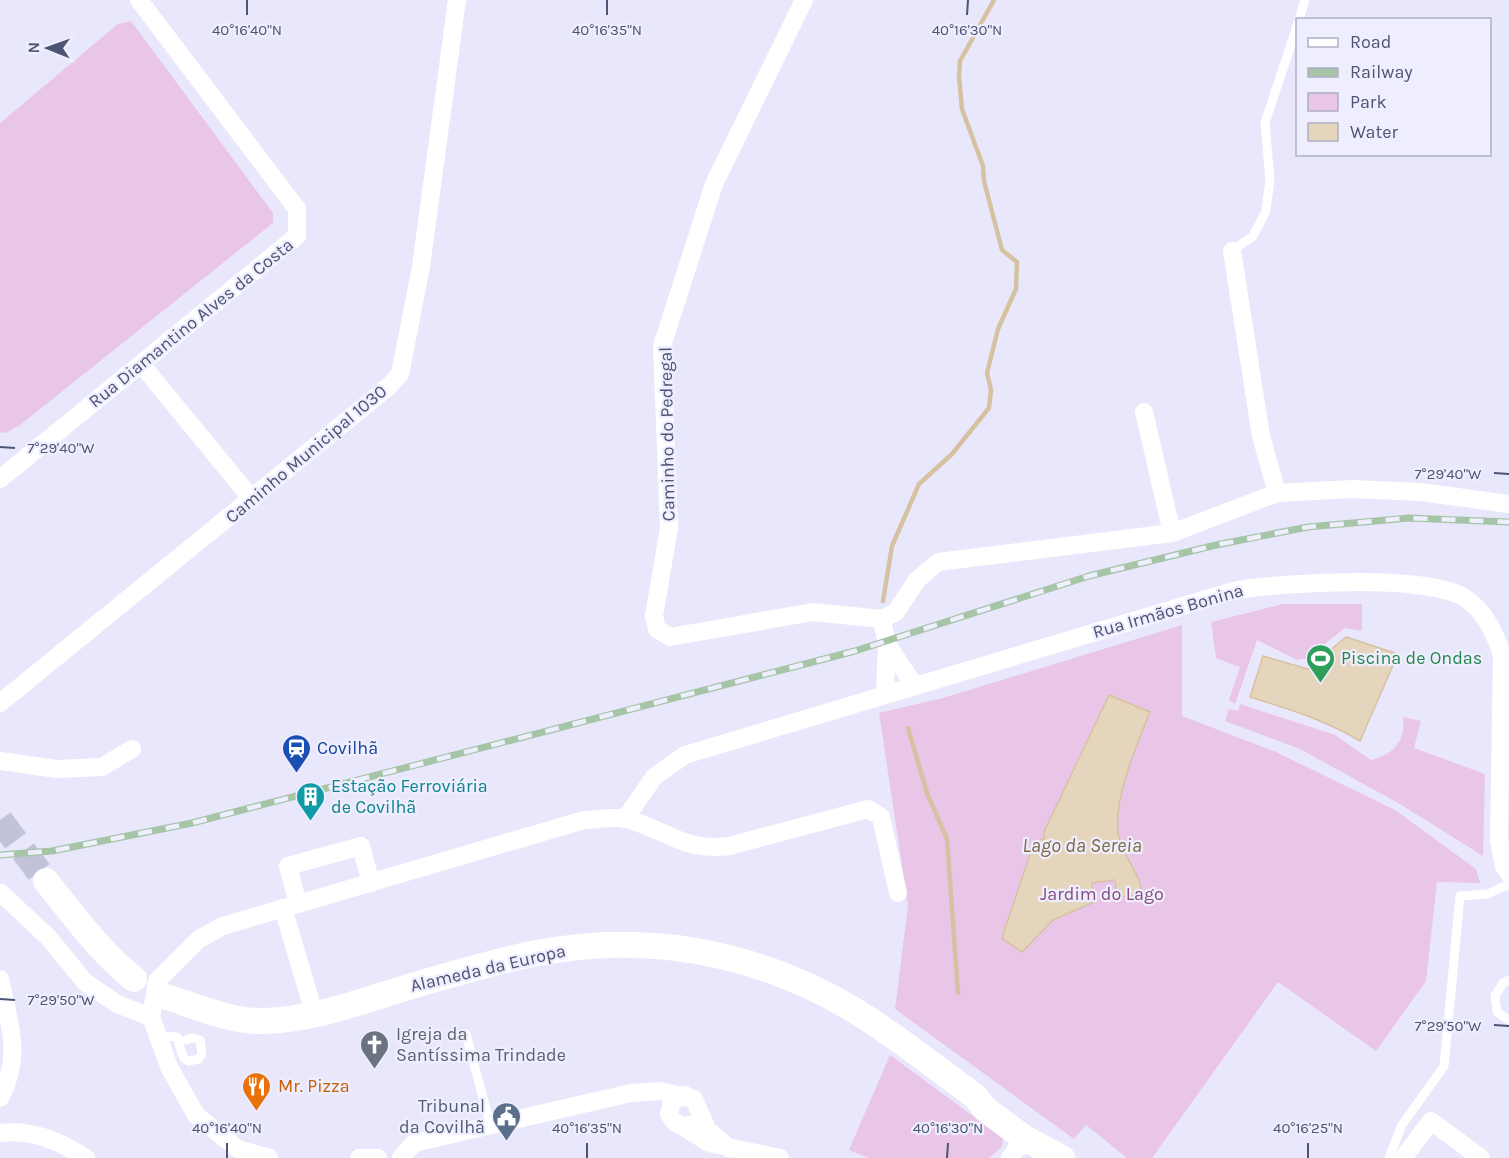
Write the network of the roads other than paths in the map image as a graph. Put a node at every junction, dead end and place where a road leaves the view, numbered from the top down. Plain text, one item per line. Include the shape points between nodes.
1 (139, 0) edge
2 (457, 0) edge
3 (804, 0) edge
4 (1305, 0) edge
5 (1299, 18) edge
6 (1296, 27) edge
7 (1232, 251) joint
8 (141, 364) junction
9 (1144, 412) dead end
10 (0, 479) edge
11 (1276, 493) junction
12 (252, 499) junction
13 (1509, 504) edge
14 (1172, 533) junction
15 (882, 619) junction
16 (887, 644) junction
17 (914, 685) junction
18 (885, 694) junction
19 (0, 703) edge
20 (132, 749) dead end
21 (0, 761) edge
22 (625, 819) junction
23 (1504, 825) edge
24 (1509, 874) edge
25 (46, 881) tunnel mouth
26 (371, 883) junction
27 (1509, 884) edge
28 (898, 893) dead end
29 (1, 897) edge
30 (290, 906) junction
31 (0, 979) edge
32 (134, 979) dead end
33 (1509, 980) edge
34 (167, 997) dead end
35 (314, 1013) junction
36 (152, 1017) junction
37 (1509, 1020) edge
38 (466, 1034) dead end
39 (158, 1036) junction
40 (186, 1040) dead end
41 (631, 1093) junction
42 (685, 1095) junction
43 (0, 1098) edge
44 (983, 1103) junction
45 (699, 1112) junction
46 (675, 1120) junction
47 (490, 1124) junction
48 (0, 1133) edge
49 (730, 1149) junction
50 (1043, 1150) edge
51 (86, 1158) edge
52 (269, 1158) edge
53 (359, 1158) edge
54 (378, 1158) edge
55 (401, 1158) edge
56 (780, 1158) edge
57 (1009, 1158) edge
58 (1389, 1158) edge
59 (1403, 1158) edge
60 (1481, 1158) edge

1 - 8 street, Rua Diamantino Alves da Costa via 297,209 298,226 297,237
2 - 12 street, Caminho Municipal 1030 via 430,213 400,374
3 - 15 street, Caminho do Pedregal via 714,184 662,346 669,528 654,616 657,629 670,637 813,612
4 - 5 lane
6 - 7 lane via 1265,123 1270,179 1266,211 1253,236
7 - 11 street via 1261,436
8 - 10 street, Rua Diamantino Alves da Costa
8 - 12 street
9 - 14 street
11 - 13 street via 1410,491
11 - 14 street
12 - 19 street, Caminho Municipal 1030
14 - 15 street via 938,562 916,580 896,612
15 - 16 street
16 - 17 street
16 - 18 street
17 - 18 street, Rua Irmãos Bonina
17 - 23 street, Rua Irmãos Bonina via 1267,584 1414,584 1448,589 1467,599 1482,614 1495,633 1502,655
18 - 22 street, Rua Irmãos Bonina via 685,755 654,777
20 - 21 street via 102,767 57,769
22 - 26 street via 584,820
22 - 28 street via 708,849 868,809 881,817
23 - 24 street, Rua Irmãos Bonina via 1504,866
25 - 32 main road via 94,942
26 - 30 street
26 - 30 street via 361,846 288,866
27 - 58 lane via 1488,894 1460,896 1444,1066 1402,1125
29 - 36 street via 48,937 85,982 117,1004
30 - 35 street
30 - 36 street via 236,921 199,939 157,981
31 - 43 street via 14,1058 10,1079
33 - 37 lane via 1495,996 1497,1012
34 - 35 main road, Alameda da Europa via 219,1015 263,1021
35 - 44 main road, Alameda da Europa via 532,954 608,945 685,948 729,957 822,993 903,1042
36 - 39 street
38 - 47 lane
39 - 40 lane via 177,1037 188,1061 199,1059 200,1040
39 - 52 street via 170,1069 196,1115 238,1149
41 - 42 street
41 - 46 street via 656,1101
41 - 47 street
42 - 45 street via 694,1099
42 - 46 street via 672,1101
44 - 50 main road, Alameda da Europa via 985,1109
44 - 50 main road, Alameda da Europa via 1063,1148
45 - 46 street via 691,1124
45 - 49 street via 707,1129
46 - 49 street via 709,1143
47 - 55 street via 414,1143
48 - 51 street via 18,1131 59,1141
49 - 56 street
50 - 57 street via 1015,1143
53 - 54 street
59 - 60 street via 1431,1121

